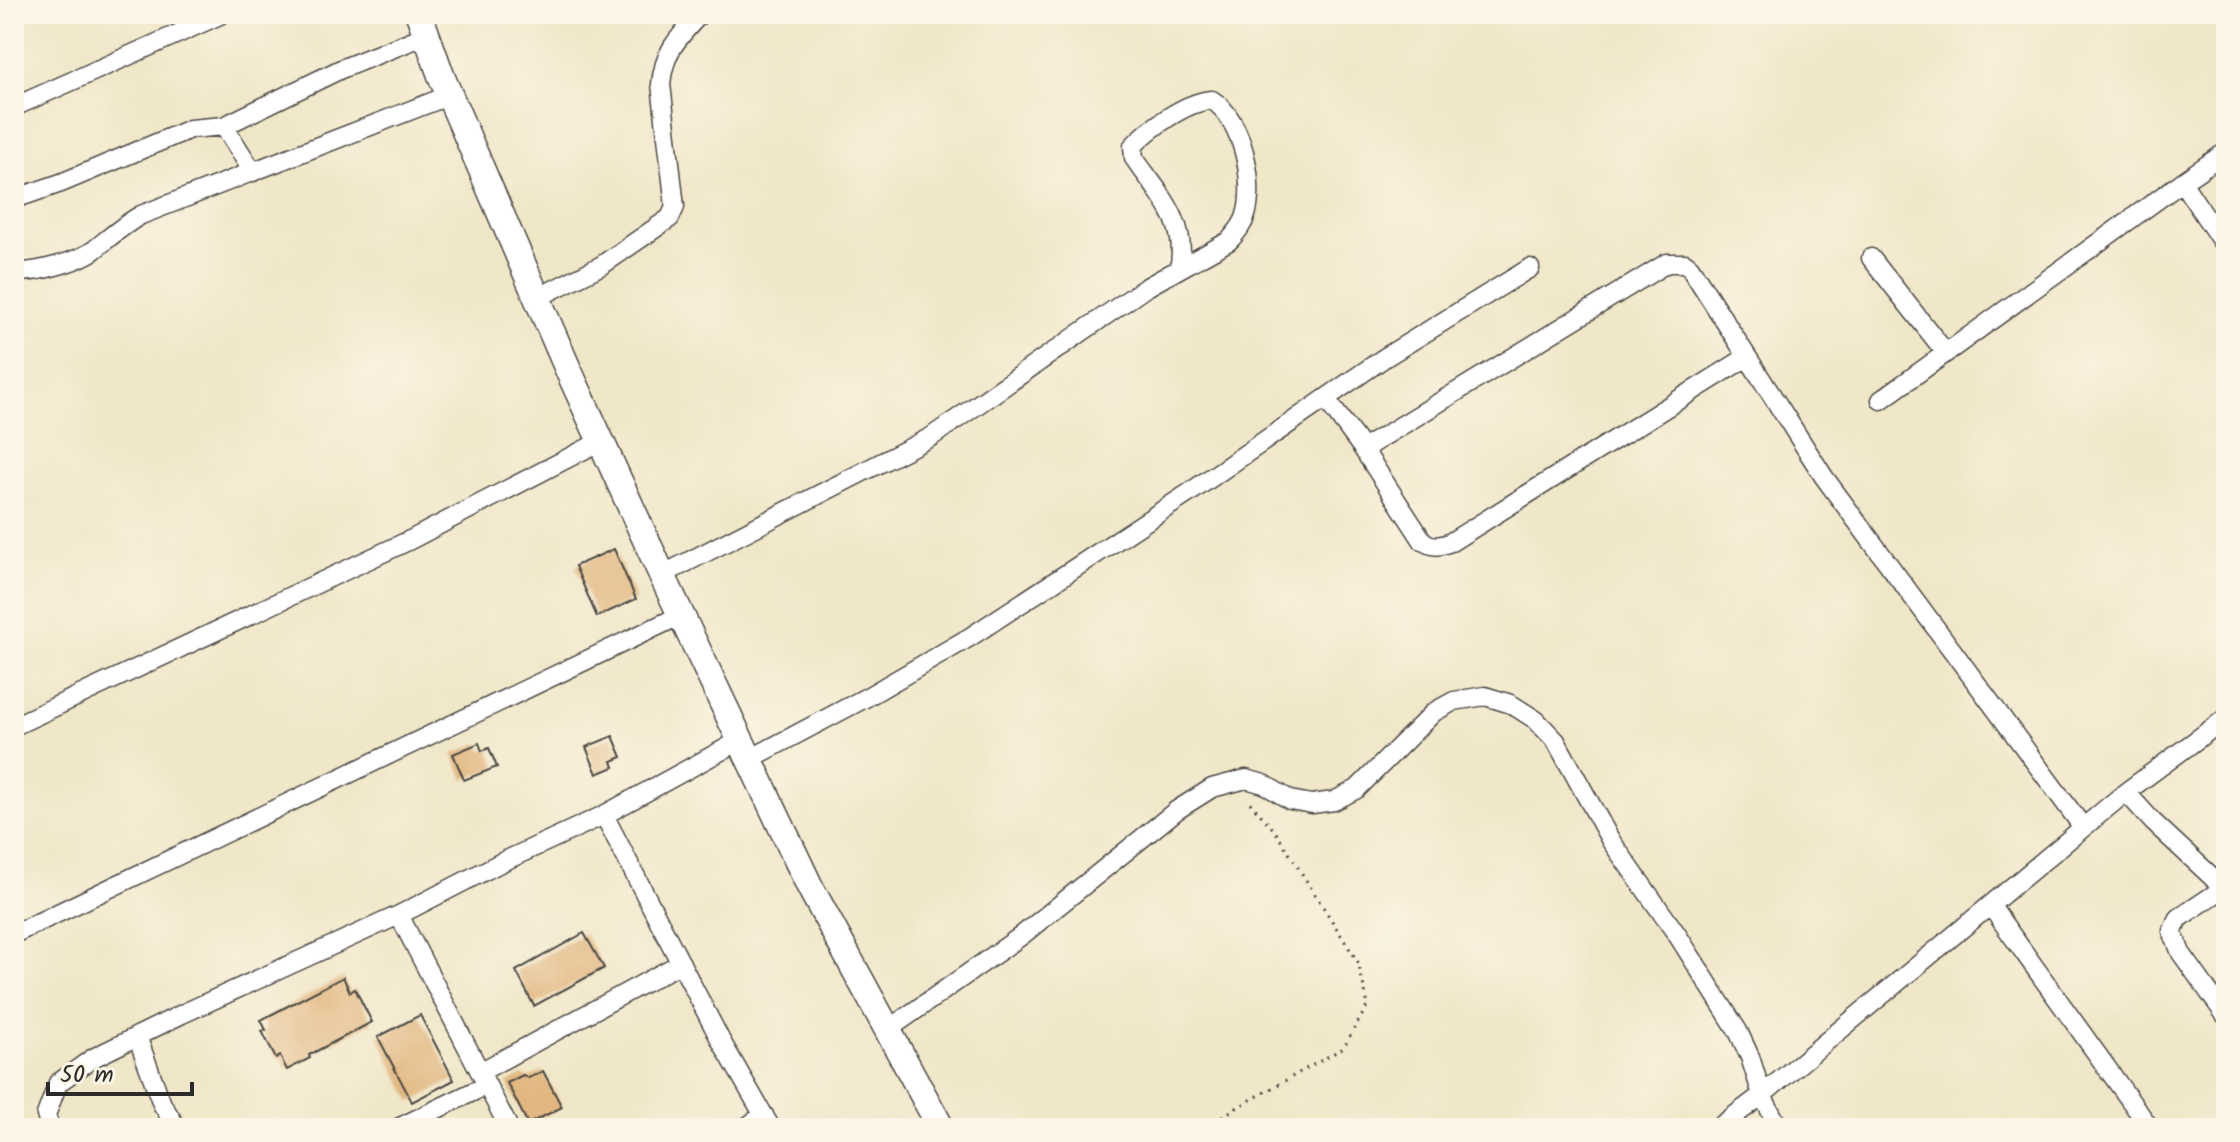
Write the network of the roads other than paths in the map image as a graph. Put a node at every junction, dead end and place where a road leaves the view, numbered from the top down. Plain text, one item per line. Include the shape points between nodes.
1 (222, 14) edge
2 (700, 14) edge
3 (422, 24) edge
4 (450, 95) junction
5 (14, 107) edge
6 (224, 126) junction
7 (2226, 152) edge
8 (253, 172) junction
9 (2182, 182) junction
10 (14, 199) edge
11 (2226, 248) edge
12 (1871, 258) dead end
13 (1530, 268) dead end
14 (1179, 269) junction
15 (14, 271) edge
16 (537, 298) junction
17 (1946, 353) junction
18 (1747, 357) junction
19 (1326, 399) junction
20 (1881, 400) dead end
21 (601, 441) junction
22 (1363, 449) junction
23 (662, 575) junction
24 (681, 615) junction
25 (2226, 718) edge
26 (14, 726) edge
27 (746, 749) junction
28 (2126, 792) junction
29 (604, 815) junction
30 (2082, 826) junction
31 (2225, 889) edge
32 (1990, 905) junction
33 (399, 915) junction
34 (14, 934) edge
35 (681, 963) junction
36 (2226, 1016) edge
37 (886, 1031) junction
38 (137, 1036) junction
39 (484, 1078) junction
40 (1762, 1095) junction
41 (768, 1121) edge
42 (50, 1128) edge
43 (177, 1128) edge
44 (398, 1128) edge
45 (509, 1128) edge
46 (745, 1128) edge
47 (941, 1128) edge
48 (1718, 1128) edge
49 (1779, 1128) edge
50 (2150, 1128) edge

1 - 5 street
2 - 16 street via 667,53 663,67 675,207 670,218 602,265
3 - 4 main road
3 - 6 street
4 - 8 street
4 - 16 main road
6 - 8 street
6 - 10 street via 190,129
7 - 9 street
8 - 15 street via 141,215 92,252 37,272
9 - 11 street
9 - 17 street
12 - 17 street
13 - 19 street
14 - 14 street via 1183,251 1176,221 1133,146 1148,131 1212,100 1224,110 1246,157 1246,215 1229,241
14 - 23 street via 931,437
16 - 21 main road
17 - 20 street
18 - 22 street via 1690,267 1667,263
18 - 22 street via 1441,546 1423,541
18 - 30 street via 1824,477
19 - 22 street
19 - 27 street via 970,637 878,690
21 - 23 main road
21 - 26 street via 410,540
23 - 24 main road
24 - 27 main road
24 - 34 street
25 - 28 street
27 - 29 street
27 - 37 main road via 810,887
28 - 30 street
28 - 31 street
29 - 33 street
29 - 35 street
30 - 32 street
31 - 36 street via 2179,918 2172,931 2181,953
32 - 40 street
32 - 50 street
33 - 38 street
33 - 39 street
35 - 39 street
35 - 41 street
37 - 40 street via 1021,936 1177,810 1212,788 1246,779 1290,800 1334,801 1357,789 1434,712 1454,701 1485,696 1511,704 1556,741 1611,841 1738,1031
37 - 47 main road
38 - 42 street via 58,1083 46,1115
38 - 43 street via 162,1104
39 - 44 street
39 - 45 street
40 - 48 street
40 - 49 street
41 - 46 street

